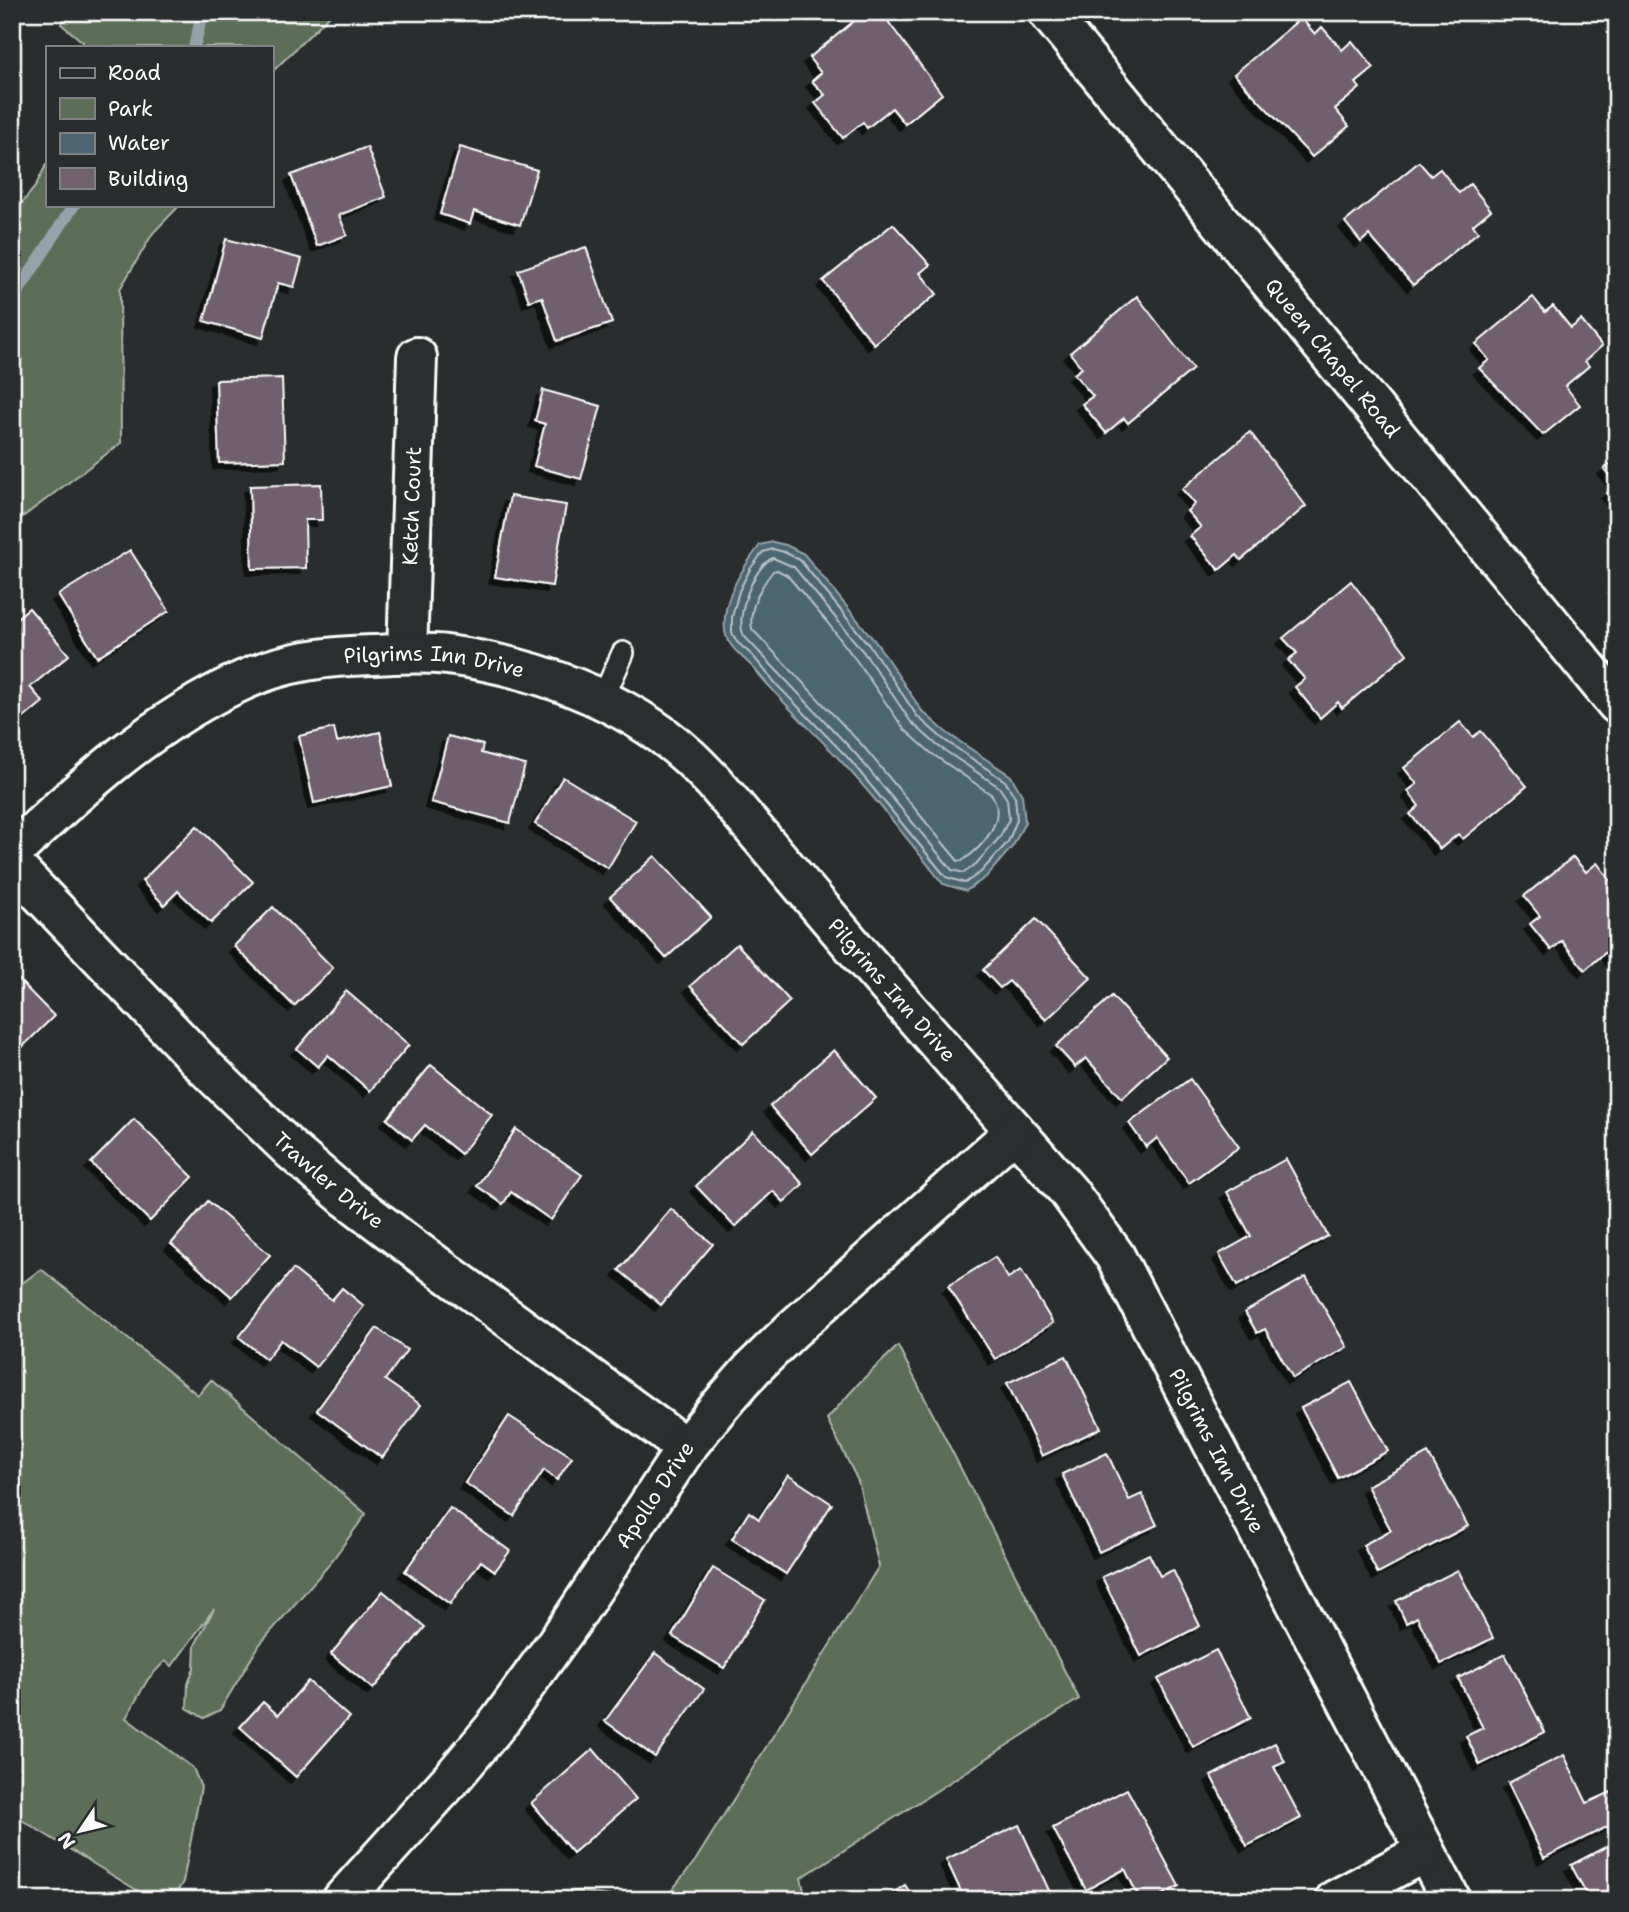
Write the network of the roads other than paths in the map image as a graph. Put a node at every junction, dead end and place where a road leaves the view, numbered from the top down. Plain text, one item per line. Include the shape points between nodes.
1 (1048, 12) edge
2 (417, 357) dead end
3 (407, 653) junction
4 (623, 653) dead end
5 (603, 700) junction
6 (1617, 704) edge
7 (12, 853) edge
8 (12, 864) edge
9 (1014, 1132) junction
10 (686, 1448) junction
11 (1425, 1852) junction
12 (342, 1900) edge
13 (1335, 1900) edge
14 (1451, 1900) edge

1 - 6 street, Queen Chapel Road
2 - 3 street, Ketch Court
3 - 5 street, Pilgrims Inn Drive via 446,655 505,667
3 - 7 street, Pilgrims Inn Drive via 336,656 275,667 220,691 148,735
4 - 5 lane
5 - 9 street, Pilgrims Inn Drive via 688,755 714,782
8 - 10 street, Trawler Drive via 291,1150 414,1249
9 - 10 street, Apollo Drive via 793,1328
9 - 11 street, Pilgrims Inn Drive via 1068,1191 1115,1256
10 - 12 street, Apollo Drive via 499,1722
11 - 13 street
11 - 14 street, Pilgrims Inn Drive

